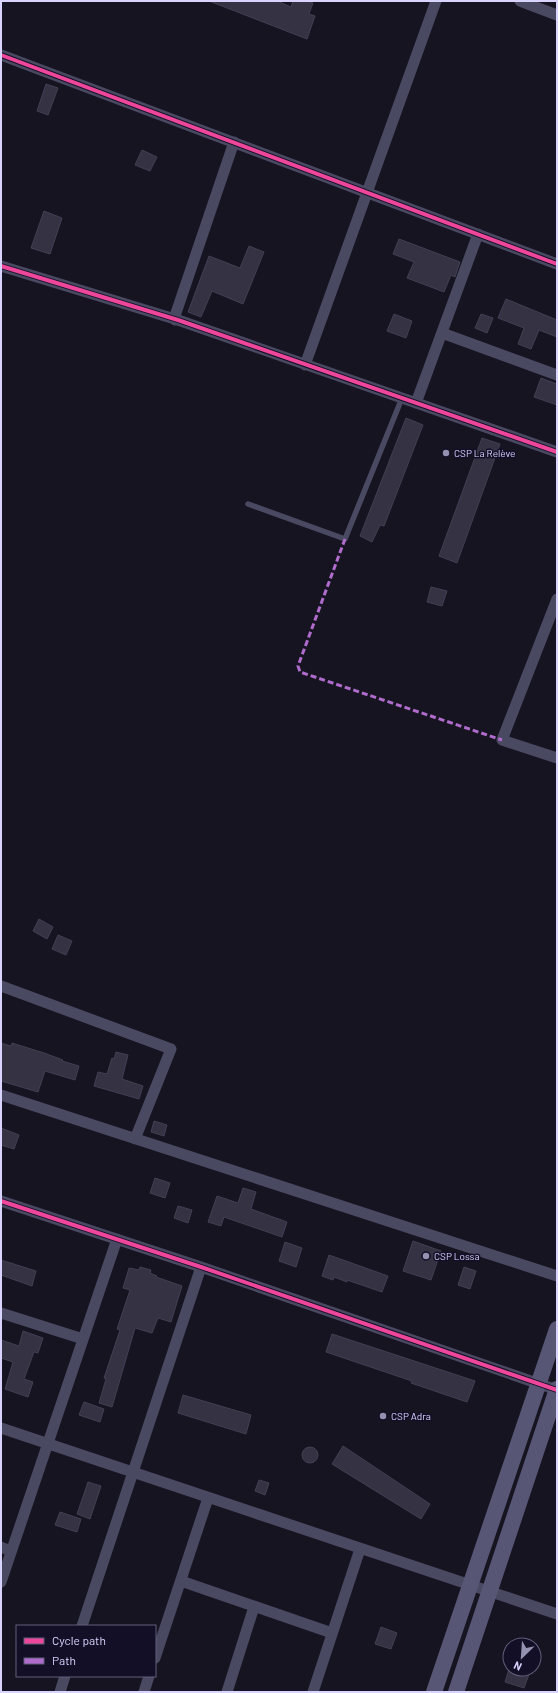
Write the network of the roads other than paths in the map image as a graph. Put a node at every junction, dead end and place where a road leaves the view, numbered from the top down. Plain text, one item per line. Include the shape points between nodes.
1 (436, 1) edge
2 (520, 1) edge
3 (557, 15) edge
4 (1, 55) edge
5 (234, 142) junction
6 (367, 192) junction
7 (478, 234) junction
8 (557, 264) edge
9 (1, 266) edge
10 (176, 320) junction
11 (442, 333) junction
12 (306, 365) junction
13 (557, 375) edge
14 (402, 398) junction
15 (416, 403) junction
16 (557, 452) edge
17 (248, 504) dead end
18 (557, 599) edge
19 (557, 758) edge
20 (1, 986) edge
21 (1, 1095) edge
22 (135, 1139) junction
23 (1, 1201) edge
24 (117, 1239) junction
25 (201, 1267) junction
26 (557, 1276) edge
27 (1, 1313) edge
28 (557, 1329) edge
29 (83, 1339) junction
30 (538, 1384) junction
31 (557, 1390) edge
32 (1, 1428) edge
33 (47, 1444) junction
34 (133, 1473) junction
35 (208, 1498) junction
36 (6, 1549) edge
37 (360, 1549) junction
38 (181, 1581) junction
39 (1, 1582) edge
40 (470, 1585) junction
41 (489, 1592) junction
42 (254, 1607) junction
43 (557, 1614) edge
44 (82, 1625) edge
45 (332, 1634) junction
46 (156, 1655) edge
47 (65, 1677) edge
48 (149, 1677) edge
49 (60, 1692) edge
50 (144, 1692) edge
51 (227, 1692) edge
52 (313, 1692) edge
53 (434, 1692) edge
54 (456, 1692) edge

1 - 6 street
2 - 3 street
4 - 5 street
5 - 6 street
5 - 10 street via 176,313
6 - 7 street
6 - 12 street
7 - 8 street
7 - 11 street
9 - 10 street
10 - 12 street
11 - 13 street
11 - 15 street
12 - 14 street
14 - 15 street
14 - 17 lane via 345,539
15 - 16 street
18 - 19 street via 502,740
20 - 22 street via 171,1049
21 - 22 street
22 - 26 street
23 - 24 street
24 - 25 street
24 - 29 street
25 - 30 street
25 - 34 street
27 - 29 street
28 - 30 main road
29 - 33 street
30 - 31 street
30 - 40 main road
31 - 41 main road
32 - 33 street
33 - 34 street
33 - 36 street
34 - 35 street
34 - 44 street
35 - 37 street
35 - 38 street
36 - 39 street
37 - 40 street
37 - 45 street
38 - 42 street
38 - 46 street
40 - 41 street
40 - 53 main road
41 - 43 street
41 - 54 main road
42 - 45 street
42 - 51 street
45 - 52 street
47 - 49 street
48 - 50 street

